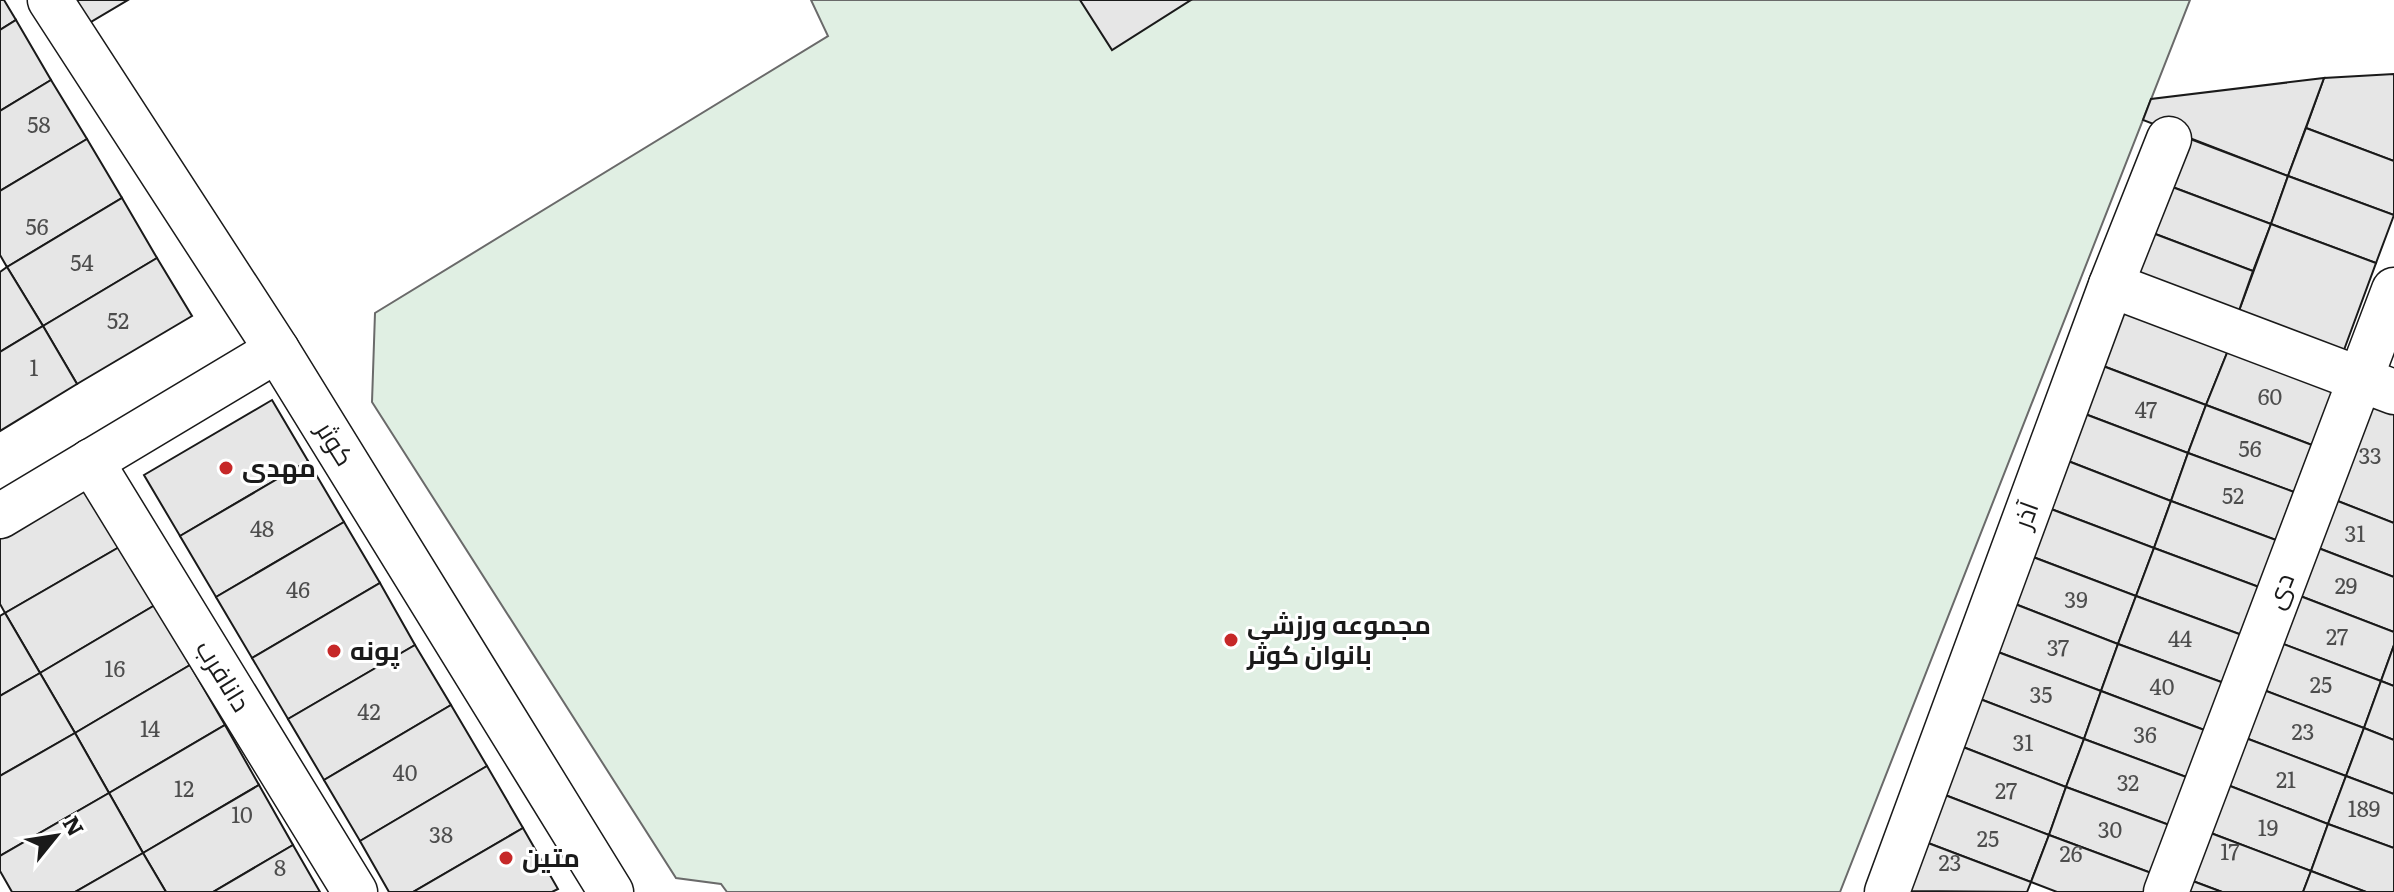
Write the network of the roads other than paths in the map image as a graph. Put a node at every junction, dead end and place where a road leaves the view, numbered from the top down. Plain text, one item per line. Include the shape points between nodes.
1 (50, 0) edge
2 (2169, 139) dead end
3 (2111, 285) junction
4 (2394, 290) edge
5 (277, 350) junction
6 (2377, 385) edge
7 (91, 461) junction
8 (0, 516) edge
9 (355, 892) edge
10 (611, 892) edge
11 (1887, 892) edge
12 (2166, 892) edge

1 - 5 street, کوثر
2 - 3 street, آذر
3 - 6 street
3 - 11 street, آذر
4 - 6 street, دی
5 - 7 street
5 - 10 street, کوثر
6 - 12 street, دی
7 - 8 street
7 - 9 street, دانافرب

